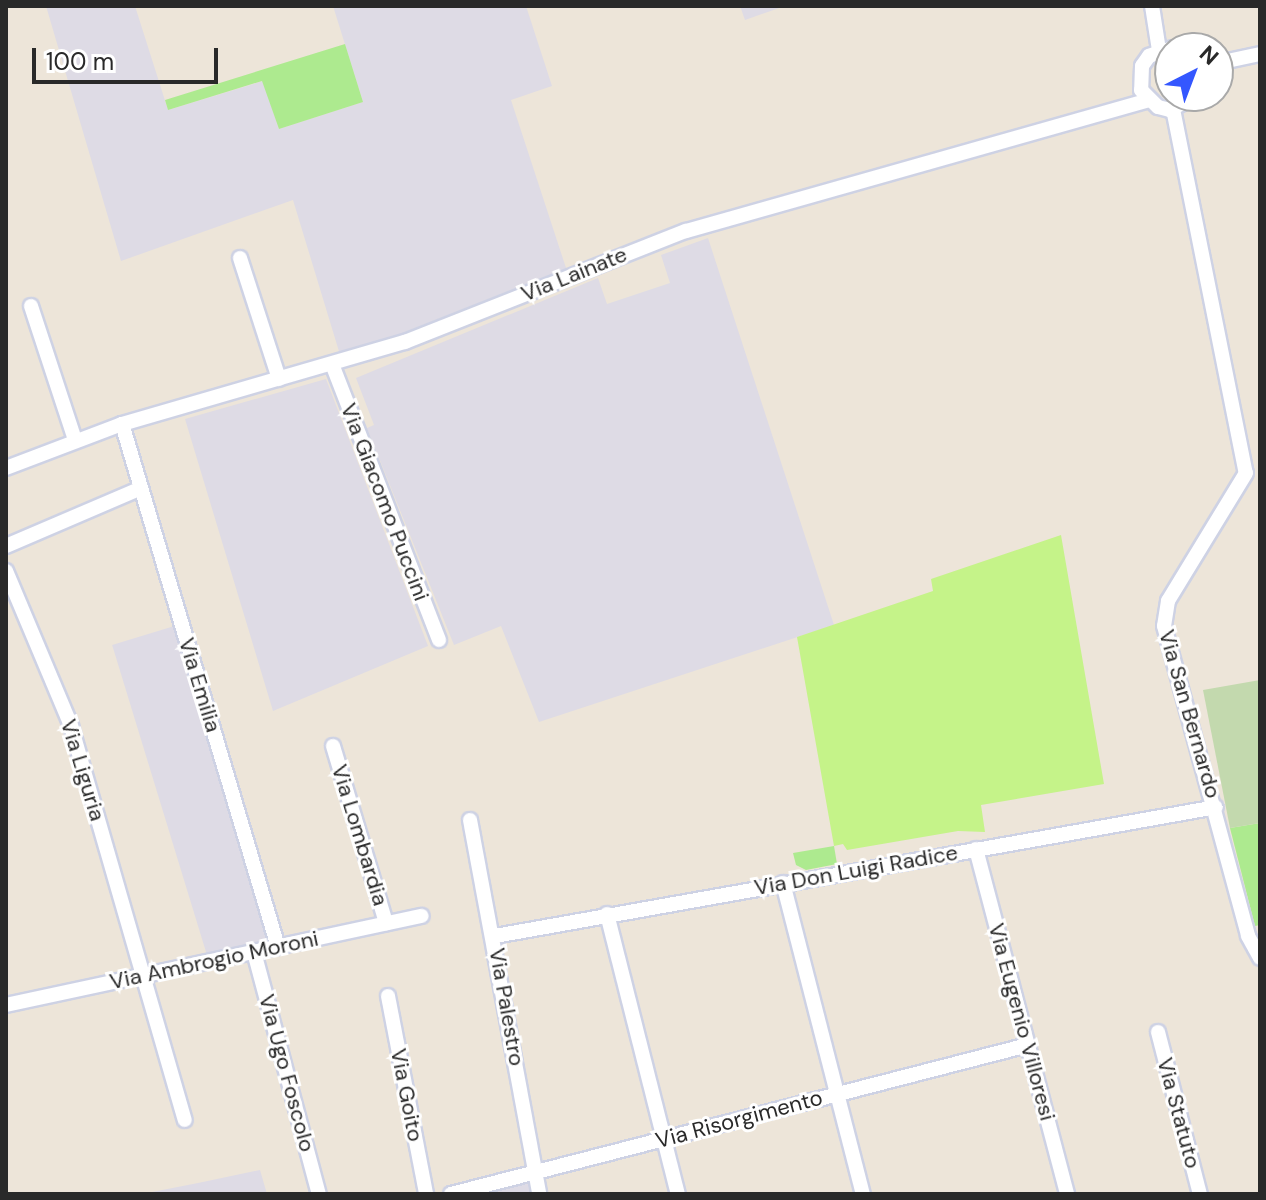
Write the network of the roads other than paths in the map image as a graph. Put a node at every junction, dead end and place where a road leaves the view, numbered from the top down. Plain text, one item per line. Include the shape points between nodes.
1 (1152, 6) edge
2 (1160, 32) edge
3 (1260, 54) edge
4 (1154, 58) edge
5 (1234, 60) edge
6 (1148, 100) junction
7 (1154, 102) edge
8 (1174, 112) edge
9 (240, 258) dead end
10 (31, 306) dead end
11 (332, 364) junction
12 (279, 379) junction
13 (122, 424) junction
14 (75, 440) junction
15 (6, 468) edge
16 (141, 488) junction
17 (6, 546) edge
18 (6, 571) edge
19 (439, 640) dead end
20 (333, 746) dead end
21 (1216, 807) junction
22 (470, 820) dead end
23 (976, 849) junction
24 (783, 883) junction
25 (607, 914) junction
26 (422, 916) dead end
27 (386, 923) junction
28 (495, 936) junction
29 (278, 947) junction
30 (254, 952) junction
31 (1259, 953) edge
32 (143, 975) junction
33 (388, 996) dead end
34 (6, 1005) edge
35 (1158, 1032) dead end
36 (1028, 1045) junction
37 (835, 1094) junction
38 (185, 1120) dead end
39 (663, 1139) junction
40 (535, 1173) junction
41 (319, 1194) edge
42 (426, 1194) edge
43 (451, 1194) edge
44 (539, 1194) edge
45 (678, 1194) edge
46 (863, 1194) edge
47 (1067, 1194) edge
48 (1200, 1194) edge

1 - 2 street
3 - 5 street
4 - 6 street via 1142,66 1141,90
6 - 7 street
6 - 11 street, Via Lainate via 700,226 405,342
8 - 21 street, Via San Bernardo via 1246,473 1164,613
9 - 12 street
10 - 14 street
11 - 12 street, Via Lainate
11 - 19 street, Via Giacomo Puccini
12 - 13 street, Via Lainate
13 - 14 street, Via Lainate
13 - 16 street, Via Emilia
14 - 15 street, Via Lainate
16 - 17 street
16 - 29 street, Via Emilia
18 - 32 street, Via Liguria via 71,726
20 - 27 street, Via Lombardia
21 - 23 street, Via Don Luigi Radice
21 - 31 street, Via San Bernardo via 1248,936
22 - 28 street, Via Palestro
23 - 24 street, Via Don Luigi Radice
23 - 36 street, Via Eugenio Villoresi
24 - 25 street, Via Don Luigi Radice
24 - 37 street
25 - 28 street, Via Don Luigi Radice
25 - 39 street
26 - 27 street, Via Ambrogio Moroni
27 - 29 street, Via Ambrogio Moroni
28 - 40 street, Via Palestro
29 - 30 street, Via Ambrogio Moroni
30 - 32 street, Via Ambrogio Moroni
30 - 41 street, Via Ugo Foscolo
32 - 34 street, Via Ambrogio Moroni
32 - 38 street, Via Liguria
33 - 42 street, Via Goito
35 - 48 street, Via Statuto
36 - 37 street, Via Risorgimento
36 - 47 street, Via Eugenio Villoresi
37 - 39 street, Via Risorgimento
37 - 46 street
39 - 40 street, Via Risorgimento
39 - 45 street
40 - 43 street, Via Risorgimento
40 - 44 street, Via Palestro

